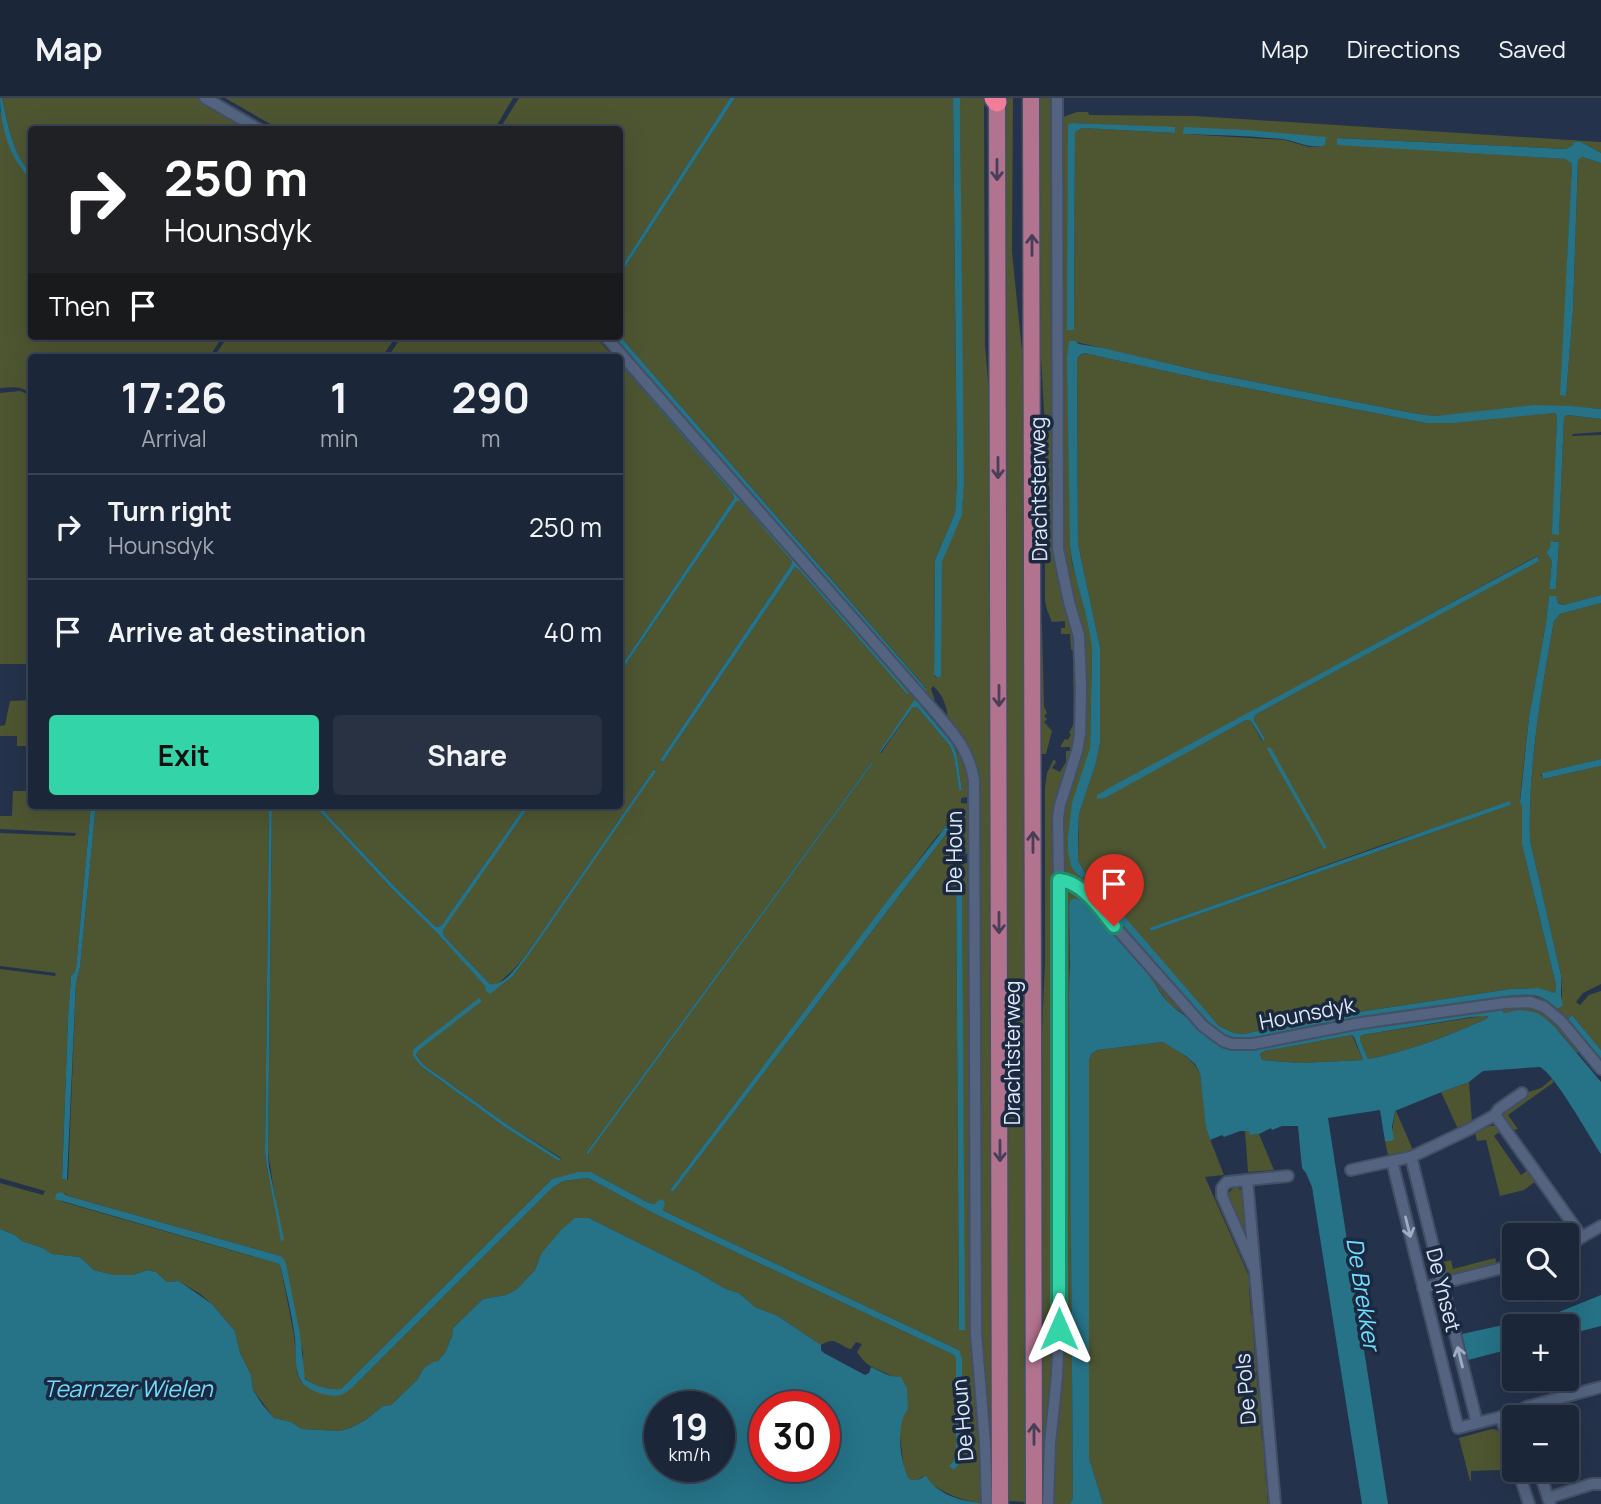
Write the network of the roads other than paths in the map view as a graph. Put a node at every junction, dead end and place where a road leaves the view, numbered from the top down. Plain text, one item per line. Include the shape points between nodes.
1 (205, 98) edge
2 (1031, 98) edge
3 (1057, 98) edge
4 (996, 99) edge
5 (253, 126) edge
6 (609, 340) edge
7 (621, 354) edge
8 (623, 356) edge
9 (1059, 880) junction
10 (1601, 1069) edge
11 (1521, 1093) dead end
12 (1495, 1115) junction
13 (1411, 1157) junction
14 (1392, 1161) junction
15 (1351, 1170) dead end
16 (1288, 1176) dead end
17 (1247, 1180) junction
18 (1601, 1226) edge
19 (1582, 1237) junction
20 (1579, 1239) edge
21 (1502, 1268) edge
22 (1255, 1271) junction
23 (1442, 1283) junction
24 (1423, 1288) junction
25 (1601, 1387) edge
26 (1530, 1405) edge
27 (1501, 1417) joint
28 (1502, 1420) edge
29 (1477, 1423) junction
30 (1522, 1482) edge
31 (1543, 1482) edge
32 (1601, 1484) edge
33 (1549, 1501) edge
34 (994, 1502) edge
35 (1041, 1504) edge
36 (1275, 1504) edge
37 (1530, 1504) edge

1 - 5 street
35 -> 2 main road, Drachtsterweg
3 - 9 street, Drachtsterweg via 1058,549 1079,636 1081,674 1080,734 1058,818
4 -> 34 main road, Drachtsterweg
6 - 7 street, De Houn
8 - 34 street, De Houn via 937,714 963,746 972,768 975,1333
9 - 10 street, Hounsdyk via 1080,887 1203,1027 1223,1041 1253,1044 1361,1023 1531,1002 1561,1021
9 - 35 street, Drachtsterweg via 1058,1368
11 - 12 street
12 - 13 street
12 - 19 street
13 - 14 street
13 - 23 street, De Ynset
14 - 15 street
14 -> 24 street, De Ynset
16 - 17 street, De Pols
17 - 22 street, De Pols
17 - 22 street, De Pols via 1227,1182 1221,1192
18 - 19 street
19 - 20 street
21 - 23 street
22 - 36 street, De Pols
23 - 24 street
29 -> 23 street, De Ynset
24 - 29 street, De Ynset via 1458,1428
25 - 26 street
27 - 28 street
27 - 29 street
30 - 37 street
31 - 33 street
32 - 33 street

